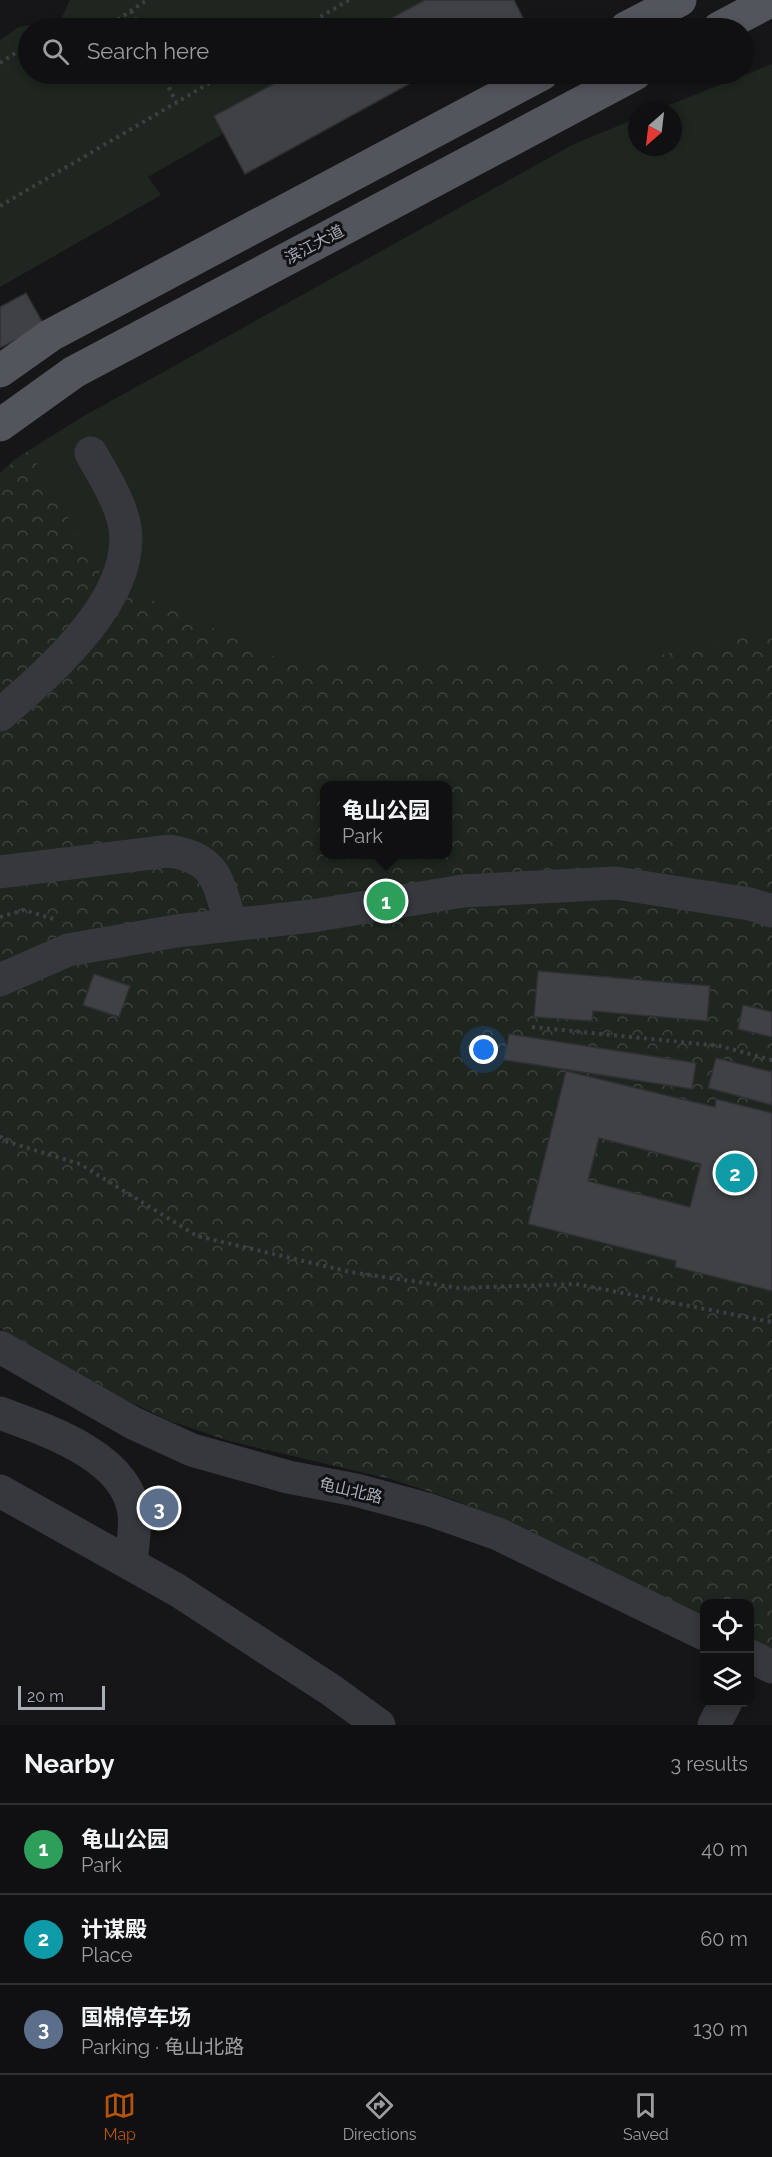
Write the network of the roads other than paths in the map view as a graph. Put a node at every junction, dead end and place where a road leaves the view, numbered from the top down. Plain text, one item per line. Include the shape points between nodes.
1 (680, 0) edge
2 (772, 0) edge
3 (645, 18) edge
4 (738, 18) edge
5 (523, 84) edge
6 (616, 84) edge
7 (0, 371) edge
8 (0, 425) edge
9 (92, 453) dead end
10 (0, 715) edge
11 (0, 872) edge
12 (772, 911) edge
13 (231, 924) junction
14 (0, 980) edge
15 (0, 1347) edge
16 (0, 1413) edge
17 (0, 1491) edge
18 (131, 1564) junction
19 (700, 1632) edge
20 (754, 1659) edge
21 (772, 1667) edge
22 (723, 1707) edge
23 (379, 1725) edge
24 (714, 1725) edge

1 - 3 main road
2 - 4 main road
5 - 7 main road via 51,335
6 - 8 main road, 滨江大道 via 74,372
9 - 10 street via 113,492 124,527 126,551 117,580 74,646
11 - 13 street via 169,851 187,853 211,868
12 - 13 street via 750,904 616,883 463,891 312,916
13 - 14 street via 69,950
15 - 19 street, 龟山北路 via 133,1423 192,1450 430,1510 498,1534
16 - 18 street via 48,1431 110,1469 127,1489 134,1513
17 - 18 street
18 - 23 street via 233,1624
20 - 21 street
22 - 24 street

